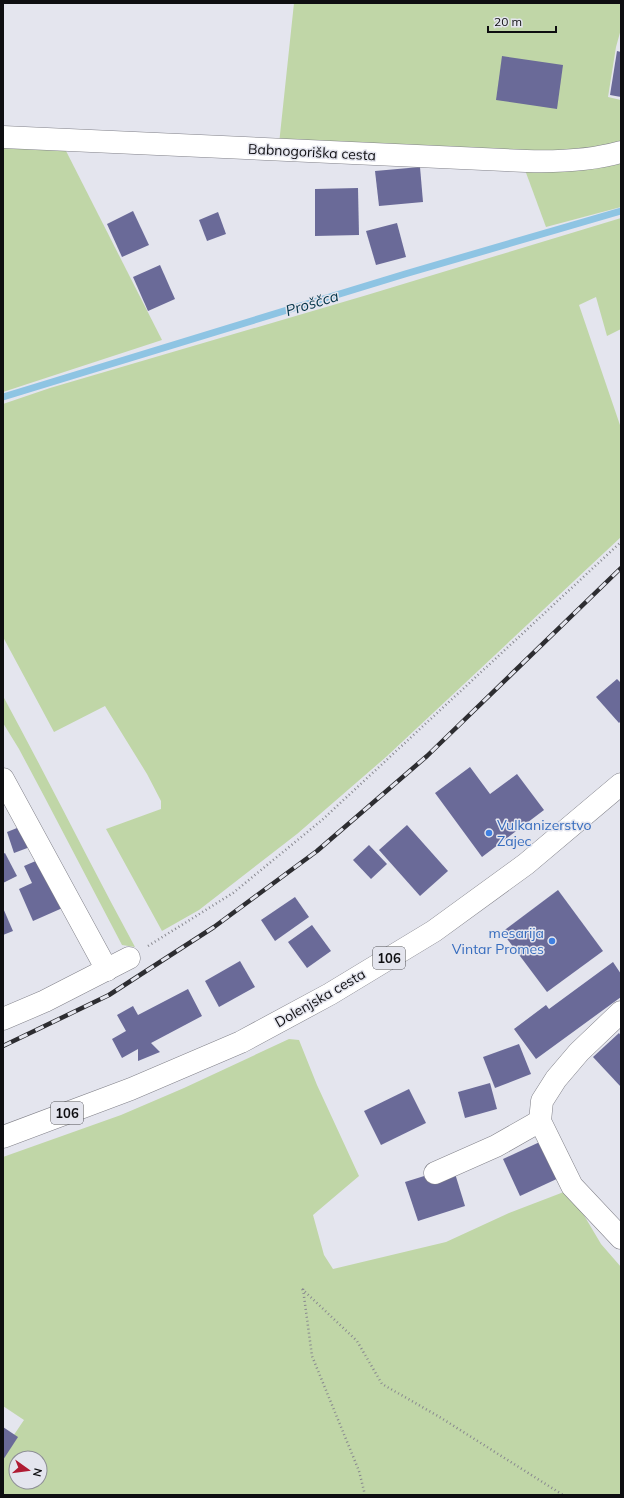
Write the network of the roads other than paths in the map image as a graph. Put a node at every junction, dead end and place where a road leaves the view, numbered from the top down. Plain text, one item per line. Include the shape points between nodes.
1 (3, 137) edge
2 (621, 152) edge
3 (3, 779) edge
4 (621, 784) edge
5 (129, 958) road end
6 (107, 970) junction
7 (621, 1012) edge
8 (3, 1019) edge
9 (540, 1122) junction
10 (3, 1137) edge
11 (435, 1172) dead end
12 (621, 1238) edge

1 - 2 street, Babnogoriška cesta via 566,162
3 - 6 street
4 - 10 street, Dolenjska cesta / 106 via 526,864 440,926 330,994 241,1042 131,1089
5 - 6 street
6 - 8 street
7 - 9 street via 579,1052 556,1079 542,1101
9 - 11 street via 496,1146
9 - 12 street via 572,1186

